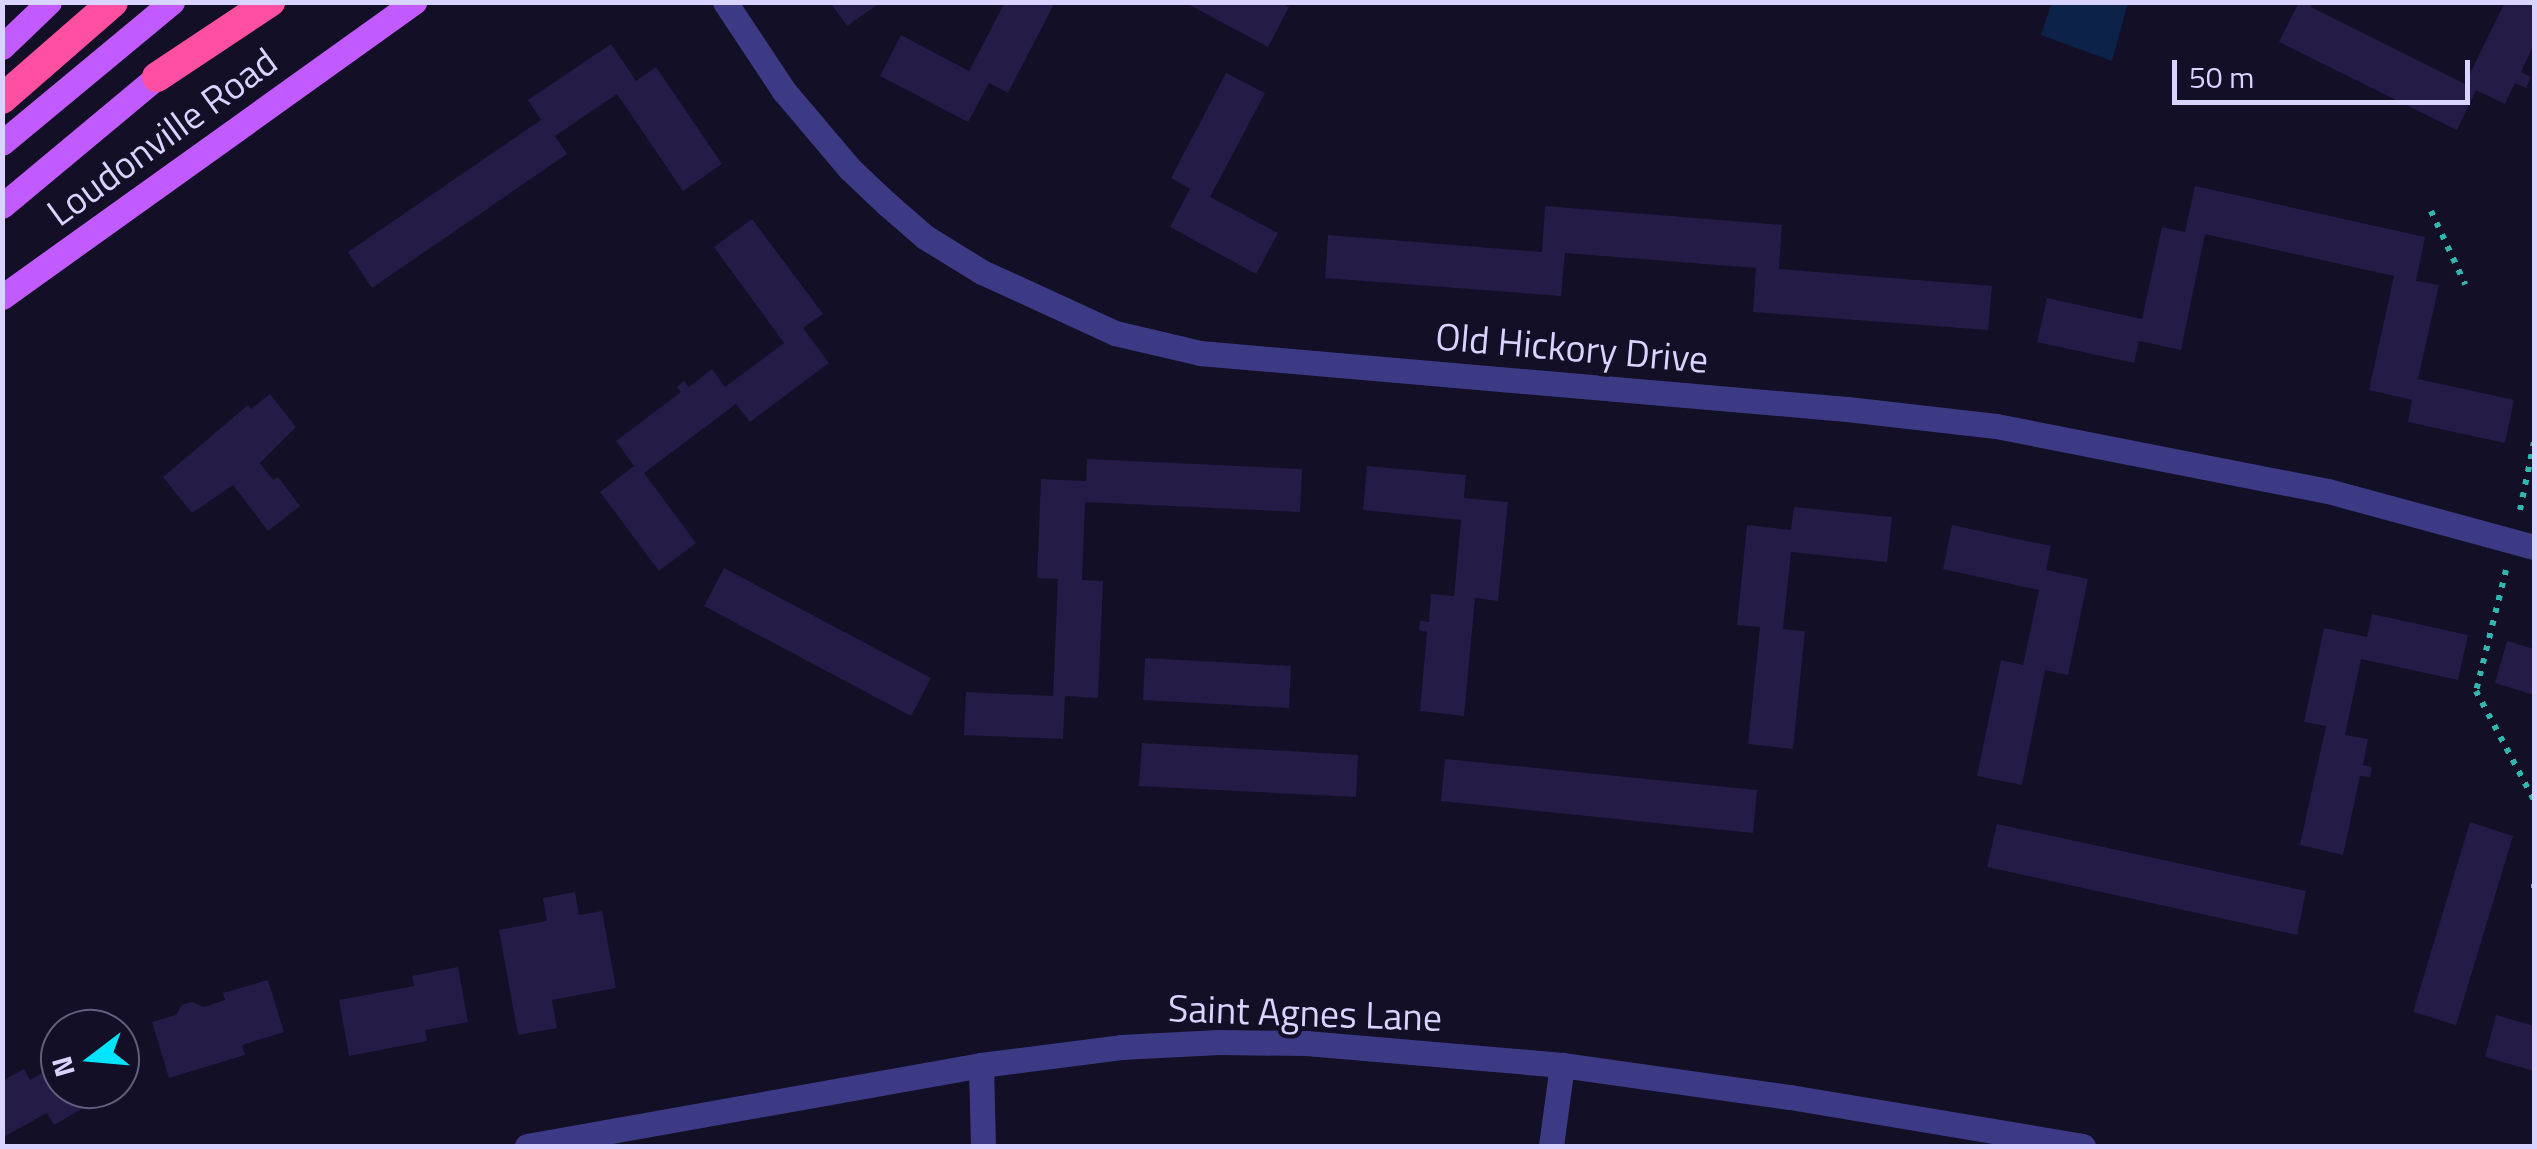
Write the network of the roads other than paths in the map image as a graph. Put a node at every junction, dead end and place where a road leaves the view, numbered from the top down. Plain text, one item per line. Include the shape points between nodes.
1 (49, 2) edge
2 (113, 2) edge
3 (172, 2) edge
4 (245, 2) edge
5 (270, 2) edge
6 (414, 2) edge
7 (726, 2) edge
8 (2, 47) edge
9 (157, 77) junction
10 (2, 99) edge
11 (2, 143) edge
12 (2, 206) edge
13 (2, 297) edge
14 (2524, 543) edge
15 (980, 1065) junction
16 (1562, 1066) junction
17 (526, 1146) edge
18 (983, 1146) edge
19 (1551, 1146) edge
20 (2083, 1146) edge

1 - 8 main road
2 - 10 highway
3 - 11 main road
4 - 9 main road
5 - 9 highway
6 - 13 main road, Loudonville Road
7 - 14 street, Old Hickory Drive via 816,130 899,214 995,279 1116,333 1200,353 1996,426 2328,491
9 - 12 main road
15 - 16 street, Saint Agnes Lane via 1121,1047 1233,1042
15 - 17 street, Saint Agnes Lane
15 - 18 street
16 - 19 street
16 - 20 street, Saint Agnes Lane

